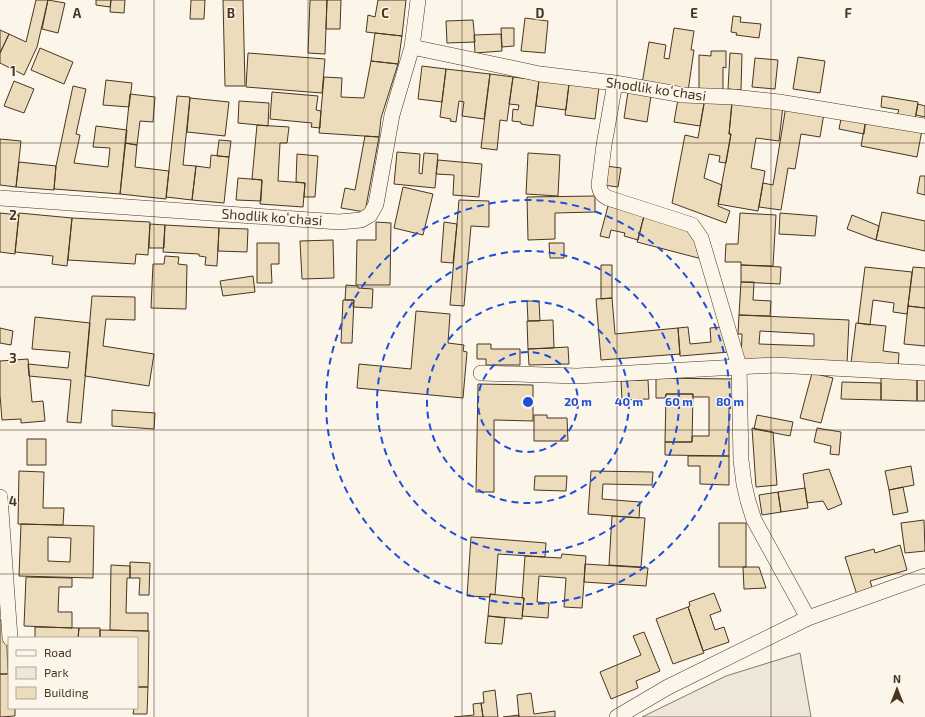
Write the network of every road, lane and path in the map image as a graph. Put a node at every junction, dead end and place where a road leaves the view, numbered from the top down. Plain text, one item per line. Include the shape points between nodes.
1 (418, 0) edge
2 (412, 47) junction
3 (615, 83) junction
4 (925, 126) edge
5 (0, 198) edge
6 (739, 366) junction
7 (481, 373) dead end
8 (925, 373) edge
9 (0, 497) edge
10 (925, 576) edge
11 (808, 618) junction
12 (10, 637) edge
13 (617, 717) edge

1 - 2 street, Shodlik koʻchasi
2 - 3 street, Shodlik koʻchasi via 540,74
2 - 5 street, Shodlik koʻchasi via 392,115 376,204 370,215 361,220 339,222
3 - 4 street, Shodlik koʻchasi via 683,95 779,102
3 - 6 street via 604,145 600,191 608,198 692,225 697,230
6 - 7 street via 577,376
6 - 8 street via 775,365
6 - 11 street via 741,460 748,501 754,520
9 - 12 street
10 - 11 street
11 - 13 street via 668,687

